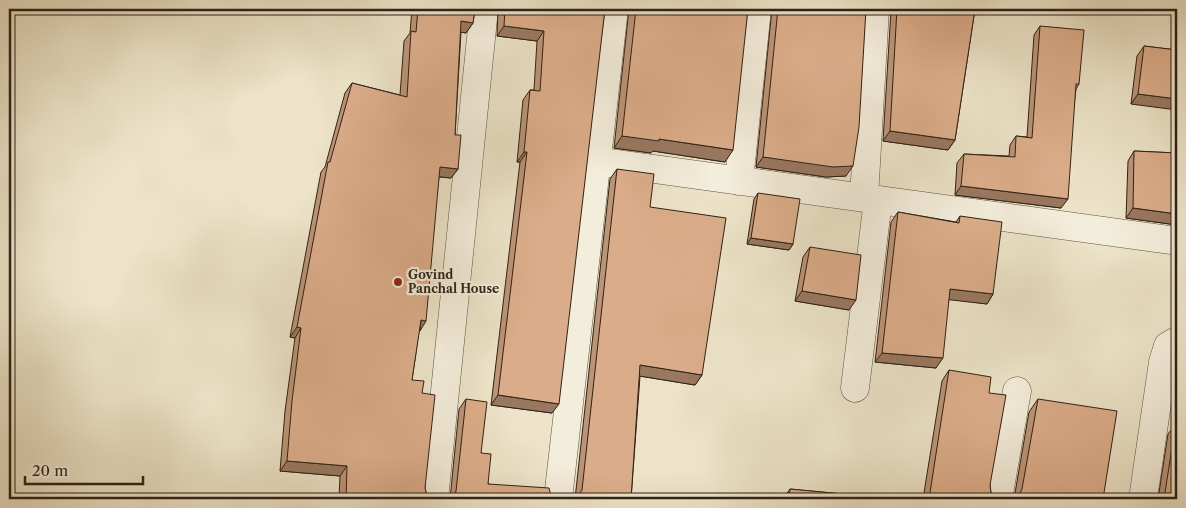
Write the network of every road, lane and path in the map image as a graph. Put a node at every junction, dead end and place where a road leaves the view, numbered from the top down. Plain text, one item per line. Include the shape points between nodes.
1 (484, 9) edge
2 (614, 9) edge
3 (758, 9) edge
4 (875, 9) edge
5 (596, 161) junction
6 (739, 181) junction
7 (871, 199) junction
8 (1177, 241) edge
9 (1177, 341) edge
10 (855, 388) dead end
11 (1017, 391) dead end
12 (434, 499) edge
13 (558, 499) edge
14 (998, 499) edge
15 (1143, 499) edge

1 - 12 street
2 - 5 street
3 - 6 street
4 - 7 street
5 - 6 street
5 - 13 street
6 - 7 street
7 - 8 street
7 - 10 street
9 - 15 street via 1168,346 1163,362
11 - 14 street

